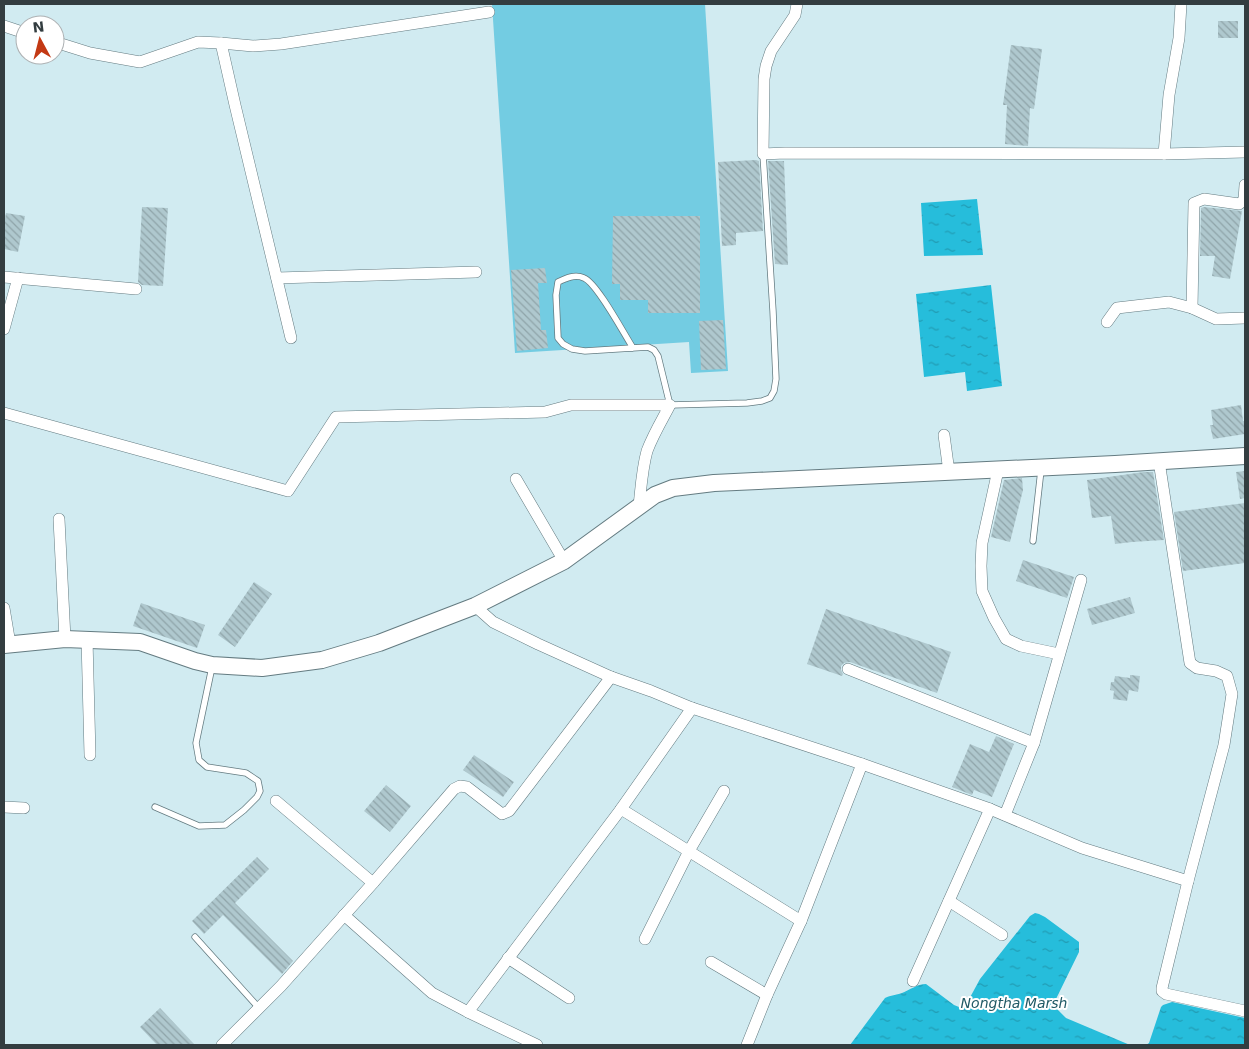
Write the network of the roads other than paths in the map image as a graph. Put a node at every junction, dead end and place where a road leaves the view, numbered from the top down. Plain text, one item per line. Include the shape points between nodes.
1 (797, 4) edge
2 (1181, 4) edge
3 (488, 12) dead end
4 (222, 43) junction
5 (65, 45) edge
6 (1245, 152) edge
7 (763, 154) junction
8 (1164, 154) junction
9 (1245, 185) edge
10 (476, 272) dead end
11 (4, 277) edge
12 (18, 278) junction
13 (277, 278) junction
14 (136, 289) dead end
15 (1192, 308) junction
16 (1245, 318) edge
17 (1107, 322) dead end
18 (4, 329) edge
19 (290, 338) dead end
20 (633, 348) junction
21 (670, 405) junction
22 (4, 412) edge
23 (944, 435) dead end
24 (1245, 456) edge
25 (1159, 461) junction
26 (1041, 468) junction
27 (998, 470) junction
28 (948, 472) junction
29 (516, 479) dead end
30 (639, 506) junction
31 (59, 519) dead end
32 (1033, 541) dead end
33 (564, 561) junction
34 (1081, 580) dead end
35 (474, 606) junction
36 (4, 608) edge
37 (65, 639) junction
38 (87, 639) junction
39 (7, 645) edge
40 (1059, 654) junction
41 (212, 665) junction
42 (848, 669) dead end
43 (611, 677) junction
44 (692, 708) junction
45 (1034, 743) junction
46 (90, 755) dead end
47 (862, 764) junction
48 (724, 791) dead end
49 (276, 801) dead end
50 (4, 806) edge
51 (155, 807) dead end
52 (24, 808) dead end
53 (990, 809) junction
54 (621, 810) junction
55 (1005, 815) junction
56 (689, 851) junction
57 (1188, 881) junction
58 (373, 883) junction
59 (949, 901) junction
60 (344, 915) junction
61 (801, 921) junction
62 (1002, 934) dead end
63 (195, 937) dead end
64 (645, 939) dead end
65 (508, 958) junction
66 (711, 962) dead end
67 (913, 981) dead end
68 (767, 995) junction
69 (569, 998) dead end
70 (259, 1008) junction
71 (1245, 1011) edge
72 (468, 1012) junction
73 (222, 1045) edge
74 (537, 1045) edge
75 (747, 1045) edge

1 - 7 street via 795,14 771,51 766,66
2 - 8 street
3 - 4 street via 281,44
4 - 5 street via 198,42 140,62
4 - 13 street
6 - 8 street
7 - 8 street
7 - 21 lane via 773,311 774,391 762,402
9 - 15 street via 1244,200 1239,204 1204,199 1194,204
10 - 13 street
11 - 12 street
12 - 14 street
12 - 18 street
13 - 19 street
15 - 16 street via 1216,319
15 - 17 street via 1169,302 1117,308
20 - 20 lane via 596,289 586,279 576,276 558,282 558,338 563,344 585,350
20 - 21 lane via 648,347 658,356
21 - 22 street via 571,405 545,412 336,417 288,491
21 - 30 street via 647,453
23 - 28 street
24 - 25 street
25 - 26 street
25 - 57 street via 1190,663 1227,676 1232,694 1224,746
26 - 27 street
26 - 32 lane
27 - 28 street
27 - 40 street via 982,543 982,591 1006,639 1021,646
28 - 30 street via 714,483 673,488
29 - 33 street
30 - 33 street
31 - 37 street
33 - 35 street
34 - 40 street
35 - 41 street via 379,643 322,660 262,668
35 - 43 street via 493,622
36 - 39 street
37 - 38 street
37 - 39 street
38 - 41 street via 140,642
38 - 46 street
40 - 45 street
41 - 51 lane via 196,744 198,760 207,767 246,773 258,781 260,791 225,825 199,826
42 - 45 street
43 - 44 street
43 - 58 street via 509,811 502,814 467,787 454,789
44 - 47 street
44 - 54 street
45 - 55 street
47 - 53 street
47 - 61 street
48 - 56 street
49 - 58 street
50 - 52 street
53 - 55 street
53 - 59 street
54 - 56 street
54 - 65 street
55 - 57 street via 1082,848
56 - 61 street
56 - 64 street
57 - 71 street via 1162,991
58 - 60 street
59 - 62 street
59 - 67 street
60 - 70 street
60 - 72 street via 432,993
61 - 68 street
63 - 70 lane
65 - 69 street
65 - 72 street
66 - 68 street
68 - 75 street
70 - 73 street
72 - 74 street

